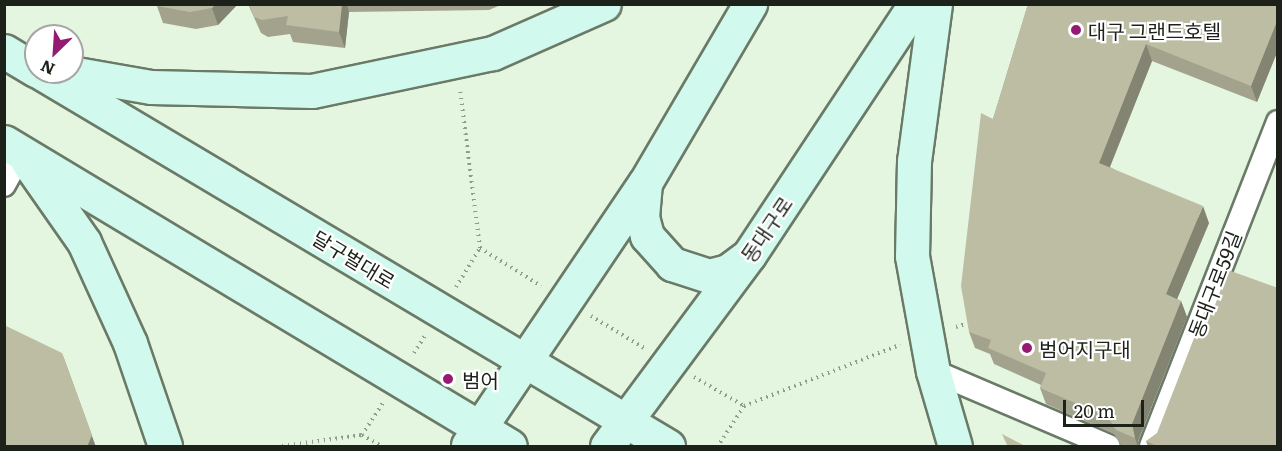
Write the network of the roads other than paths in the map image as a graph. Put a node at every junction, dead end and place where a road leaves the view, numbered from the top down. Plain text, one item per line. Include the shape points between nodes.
1 (604, 4) edge
2 (750, 4) edge
3 (915, 4) edge
4 (935, 4) edge
5 (84, 75) edge
6 (61, 84) edge
7 (1278, 122) edge
8 (13, 148) edge
9 (645, 183) junction
10 (4, 185) edge
11 (749, 255) junction
12 (525, 361) junction
13 (933, 371) junction
14 (617, 434) edge
15 (473, 437) edge
16 (165, 447) edge
17 (510, 447) edge
18 (668, 447) edge
19 (955, 447) edge
20 (1109, 447) edge
21 (1151, 447) edge

1 - 5 main road via 493,53 312,91 151,87
2 - 9 main road
3 - 11 main road, 동대구로
4 - 13 main road via 914,161 912,256
6 - 12 main road, 달구벌대로
7 - 21 street, 동대구로59길
8 - 10 street
8 - 15 main road via 398,379
8 - 16 main road via 84,242 130,343
9 - 11 main road via 642,217 647,236 672,264 709,276 728,271
9 - 12 main road
11 - 14 main road, 동대구로
12 - 14 main road, 달구벌대로
12 - 15 main road
13 - 19 main road
13 - 20 street
14 - 18 main road, 달구벌대로
15 - 17 main road

